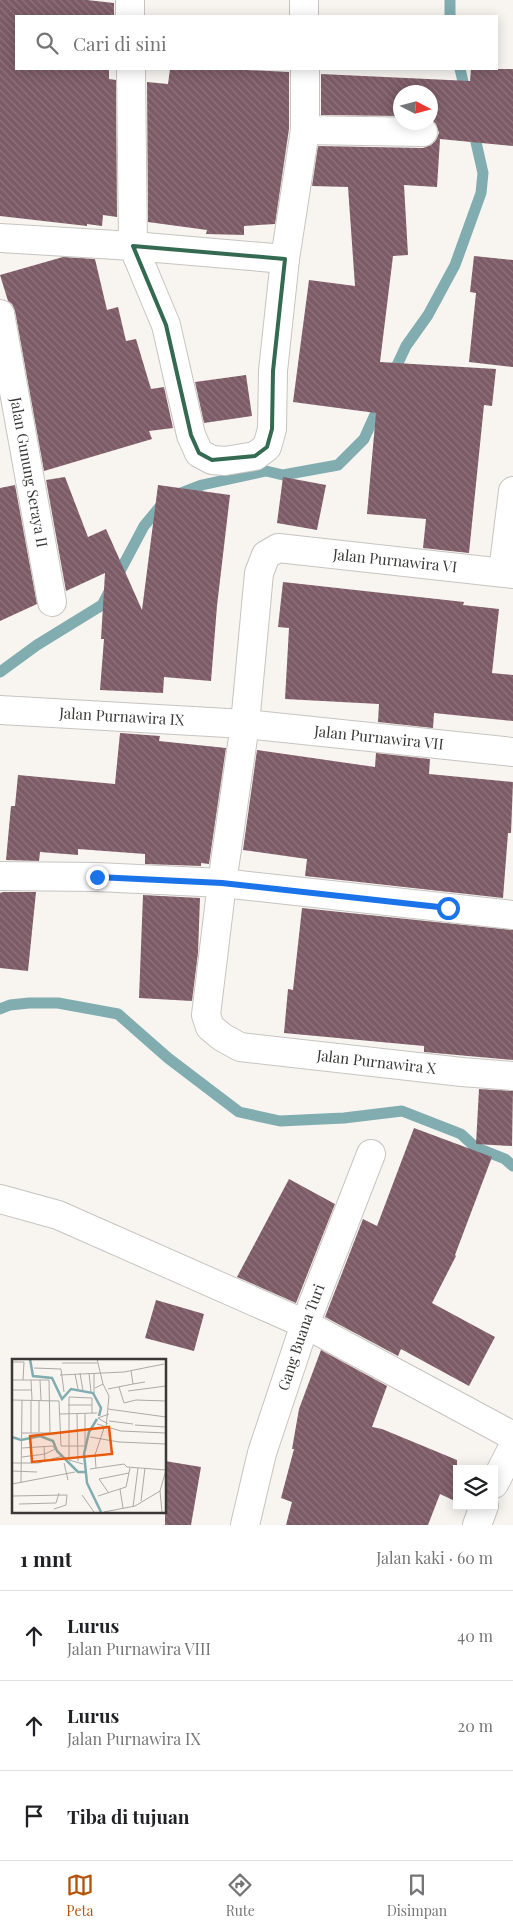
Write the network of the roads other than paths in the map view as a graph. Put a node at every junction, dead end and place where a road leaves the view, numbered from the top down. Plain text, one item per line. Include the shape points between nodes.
1 (130, 0) edge
2 (304, 0) edge
3 (130, 15) edge
4 (304, 15) edge
5 (131, 70) edge
6 (305, 70) edge
7 (305, 130) junction
8 (423, 132) dead end
9 (0, 238) edge
10 (133, 246) junction
11 (285, 259) junction
12 (0, 314) edge
13 (513, 491) edge
14 (508, 573) edge
15 (52, 602) dead end
16 (0, 710) edge
17 (245, 724) junction
18 (513, 752) edge
19 (0, 876) edge
20 (222, 883) junction
21 (513, 915) edge
22 (513, 1076) edge
23 (371, 1154) dead end
24 (0, 1199) edge
25 (305, 1324) junction
26 (513, 1436) edge
27 (483, 1510) edge
28 (245, 1525) edge
29 (477, 1525) edge

1 - 3 street
2 - 4 street
5 - 10 street
6 - 7 street
7 - 8 street
7 - 11 street
9 - 10 street
10 - 11 street
10 - 11 street via 166,326 191,435 199,453 212,460 255,456 267,447 272,429 273,371
12 - 15 street, Jalan Gunung Seraya II
13 - 14 street
14 - 17 street, Jalan Purnawira VI via 278,548 266,555 259,574
16 - 17 street, Jalan Purnawira IX
17 - 18 street, Jalan Purnawira VII
17 - 20 street
19 - 20 street
20 - 21 street
20 - 22 street, Jalan Purnawira X via 206,1015 210,1027 222,1037 240,1047
23 - 25 street, Gang Buana Turi
24 - 25 street via 58,1215
25 - 26 street
25 - 28 street, Gang Buana Turi via 262,1453
27 - 29 street

